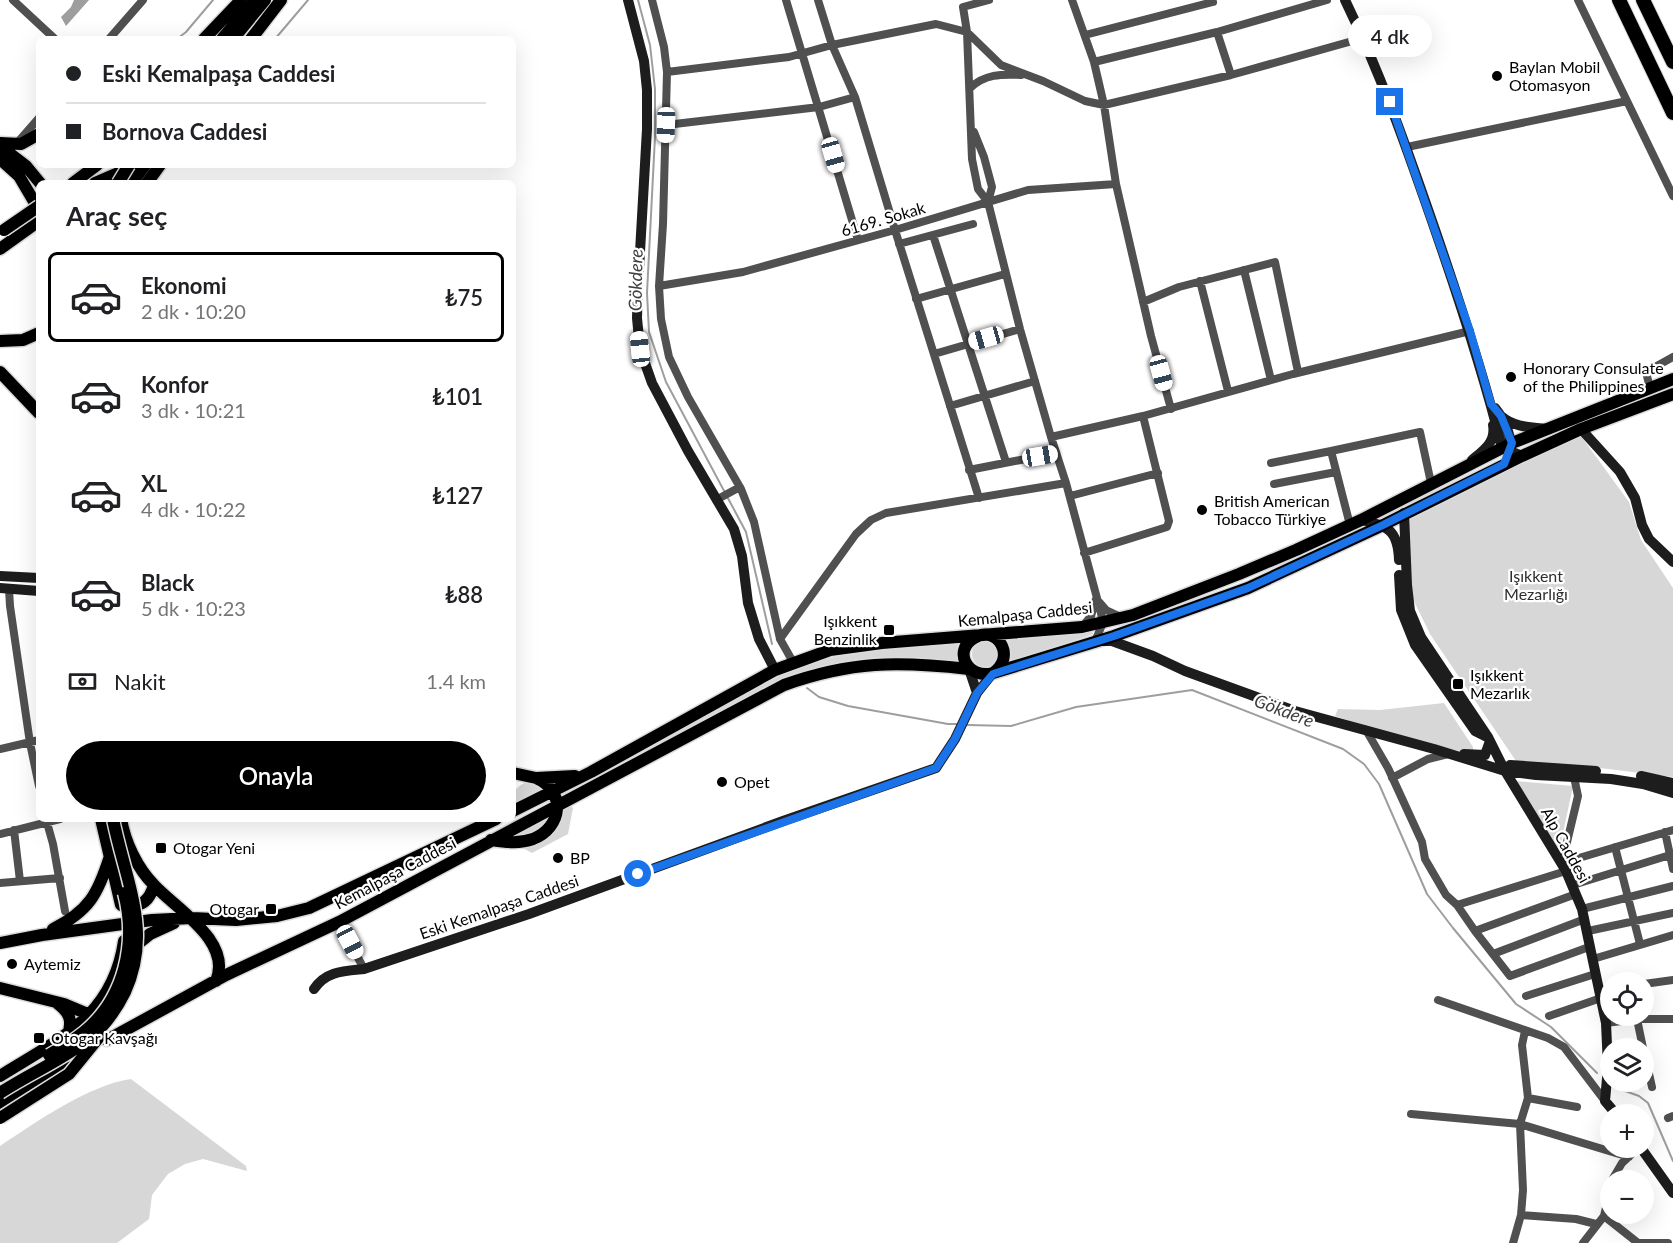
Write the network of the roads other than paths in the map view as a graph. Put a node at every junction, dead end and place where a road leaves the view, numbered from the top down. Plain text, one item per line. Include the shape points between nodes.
1 (13, 0) edge
2 (143, 0) edge
3 (243, 0) edge
4 (255, 0) edge
5 (265, 0) edge
6 (281, 0) edge
7 (628, 0) edge
8 (652, 0) edge
9 (786, 0) edge
10 (818, 0) edge
11 (988, 0) edge
12 (1072, 0) edge
13 (1327, 0) edge
14 (1345, 0) edge
15 (1578, 0) edge
16 (1619, 0) edge
17 (1643, 0) edge
18 (1214, 2) dead end
19 (967, 32) junction
20 (1217, 32) junction
21 (1085, 35) junction
22 (52, 36) edge
23 (112, 36) edge
24 (207, 36) edge
25 (216, 36) edge
26 (225, 36) edge
27 (236, 36) edge
28 (252, 36) edge
29 (1363, 38) junction
30 (832, 45) junction
31 (803, 52) junction
32 (1094, 62) junction
33 (1673, 62) edge
34 (667, 72) junction
35 (1029, 75) junction
36 (1231, 75) junction
37 (970, 88) junction
38 (855, 97) junction
39 (1626, 101) junction
40 (1104, 105) junction
41 (819, 107) junction
42 (1673, 113) edge
43 (36, 122) edge
44 (666, 125) junction
45 (972, 128) junction
46 (36, 136) edge
47 (0, 144) edge
48 (16, 145) junction
49 (1407, 147) junction
50 (0, 159) edge
51 (94, 168) edge
52 (130, 168) edge
53 (144, 168) edge
54 (38, 180) edge
55 (78, 180) edge
56 (102, 180) edge
57 (134, 180) edge
58 (1116, 184) junction
59 (1673, 196) edge
60 (988, 202) junction
61 (36, 203) edge
62 (36, 210) edge
63 (36, 223) edge
64 (973, 224) dead end
65 (895, 230) junction
66 (2, 231) edge
67 (933, 235) junction
68 (858, 240) junction
69 (899, 244) junction
70 (0, 249) edge
71 (1244, 270) junction
72 (1005, 274) junction
73 (1200, 281) junction
74 (659, 286) junction
75 (951, 289) junction
76 (916, 298) junction
77 (1143, 302) junction
78 (1020, 329) junction
79 (1470, 331) junction
80 (36, 334) edge
81 (0, 341) edge
82 (968, 343) junction
83 (934, 354) junction
84 (1673, 357) edge
85 (0, 372) edge
86 (1298, 372) junction
87 (1673, 379) edge
88 (1271, 380) junction
89 (1035, 381) junction
90 (1650, 388) junction
91 (1228, 391) junction
92 (1673, 394) edge
93 (985, 396) junction
94 (1491, 404) junction
95 (950, 406) junction
96 (1171, 409) junction
97 (36, 410) edge
98 (1501, 416) junction
99 (1143, 417) junction
100 (1549, 429) junction
101 (1581, 429) junction
102 (1051, 437) junction
103 (1511, 450) junction
104 (1331, 451) junction
105 (1056, 453) junction
106 (1006, 462) junction
107 (1271, 463) dead end
108 (1463, 467) junction
109 (969, 470) junction
110 (1336, 472) junction
111 (1158, 473) junction
112 (1066, 483) junction
113 (1431, 483) junction
114 (1274, 484) dead end
115 (740, 487) junction
116 (1070, 496) junction
117 (979, 498) junction
118 (716, 500) junction
119 (1404, 513) junction
120 (1355, 523) junction
121 (1383, 525) junction
122 (1084, 553) junction
123 (1673, 562) edge
124 (0, 576) edge
125 (36, 578) edge
126 (4, 589) edge
127 (36, 591) edge
128 (1096, 598) junction
129 (1128, 616) junction
130 (1103, 623) junction
131 (1082, 627) junction
132 (1127, 630) junction
133 (982, 635) junction
134 (780, 639) junction
135 (1095, 641) junction
136 (1154, 656) junction
137 (793, 662) junction
138 (969, 669) junction
139 (775, 670) junction
140 (993, 674) junction
141 (977, 693) junction
142 (1366, 730) junction
143 (1489, 739) junction
144 (36, 741) edge
145 (30, 743) junction
146 (0, 749) edge
147 (1434, 749) junction
148 (1449, 754) junction
149 (1498, 757) junction
150 (1505, 771) junction
151 (36, 772) edge
152 (591, 772) junction
153 (516, 774) edge
154 (1574, 777) junction
155 (532, 778) junction
156 (1392, 778) junction
157 (1673, 783) edge
158 (516, 784) edge
159 (553, 791) junction
160 (1673, 793) edge
161 (556, 806) junction
162 (516, 810) edge
163 (40, 822) edge
164 (46, 822) edge
165 (104, 822) edge
166 (104, 822) edge
167 (114, 822) edge
168 (122, 822) edge
169 (481, 822) edge
170 (490, 822) edge
171 (516, 822) edge
172 (14, 830) junction
173 (1669, 831) edge
174 (468, 833) junction
175 (0, 834) edge
176 (492, 840) junction
177 (1616, 847) junction
178 (110, 855) junction
179 (1670, 855) junction
180 (1564, 867) junction
181 (1622, 870) junction
182 (1673, 870) edge
183 (60, 878) junction
184 (20, 881) junction
185 (0, 882) edge
186 (153, 885) junction
187 (1673, 886) edge
188 (1575, 890) junction
189 (119, 892) junction
190 (1629, 897) junction
191 (1457, 905) junction
192 (65, 911) dead end
193 (1673, 913) edge
194 (1584, 914) junction
195 (192, 918) junction
196 (339, 922) junction
197 (1635, 922) junction
198 (124, 924) junction
199 (1475, 931) junction
200 (1588, 931) junction
201 (42, 935) junction
202 (1673, 935) edge
203 (0, 942) edge
204 (1640, 944) junction
205 (1589, 947) junction
206 (1493, 954) junction
207 (1593, 959) junction
208 (364, 969) junction
209 (116, 971) junction
210 (1595, 974) junction
211 (1673, 980) edge
212 (216, 981) junction
213 (1654, 983) edge
214 (0, 988) edge
215 (314, 989) dead end
216 (1600, 994) joint
217 (1527, 996) dead end
218 (1438, 1000) dead end
219 (56, 1002) junction
220 (114, 1012) junction
221 (94, 1013) junction
222 (1549, 1016) dead end
223 (1654, 1019) edge
224 (1673, 1020) edge
225 (138, 1022) junction
226 (1606, 1026) edge
227 (112, 1027) dead end
228 (1525, 1030) junction
229 (68, 1034) junction
230 (107, 1040) dead end
231 (66, 1064) dead end
232 (0, 1076) edge
233 (0, 1086) edge
234 (0, 1093) edge
235 (1528, 1098) junction
236 (1605, 1101) junction
237 (1608, 1104) edge
238 (0, 1106) edge
239 (1576, 1107) dead end
240 (1411, 1114) dead end
241 (0, 1119) edge
242 (1520, 1124) junction
243 (1600, 1148) edge
244 (1628, 1158) edge
245 (1649, 1158) edge
246 (1618, 1170) edge
247 (1669, 1181) edge
248 (1673, 1193) edge
249 (1521, 1215) junction
250 (1600, 1220) edge
251 (1596, 1224) junction
252 (1614, 1224) edge
253 (1513, 1243) edge
254 (1583, 1243) edge
255 (1638, 1243) edge
256 (1668, 1243) edge

1 - 22 street
2 - 23 street
3 - 24 main road
3 - 25 main road
4 - 26 main road
5 - 27 main road
6 - 28 main road
7 - 118 main road via 637,27 647,90 637,318 640,349 652,383
8 - 34 street
9 - 31 street
10 - 30 street
11 - 19 street via 963,7
12 - 21 street
13 - 20 street
14 - 29 main road
15 - 39 street
16 - 42 highway
17 - 33 highway
18 - 21 street
19 - 30 street via 936,24
19 - 35 street via 1001,64
19 - 37 street
20 - 32 street
20 - 36 street
21 - 32 street
29 - 36 street
29 - 49 main road
30 - 31 street
30 - 38 street
31 - 34 street
31 - 41 street
32 - 40 street
34 - 44 street
35 - 37 street via 997,74
35 - 40 street via 1085,101
36 - 40 street
37 - 45 street
38 - 41 street
38 - 65 street
39 - 49 street
39 - 59 street
40 - 58 street
41 - 44 street
41 - 68 street
43 - 48 street
44 - 74 street
45 - 60 street via 992,187
45 - 60 street via 972,159 978,189
46 - 48 main road
47 - 48 main road
47 - 54 main road
49 - 79 main road
50 - 61 main road via 19,176
51 - 55 main road
52 - 56 main road
53 - 57 main road
58 - 60 street, 6169. Sokak via 1028,190
58 - 77 street
60 - 65 street, 6169. Sokak
60 - 72 street
62 - 66 main road, bridge
63 - 70 main road
64 - 67 street, 6169. Sokak
65 - 68 street, 6169. Sokak
65 - 69 street
67 - 69 street, 6169. Sokak
67 - 75 street, 6169. Sokak
68 - 74 street, 6169. Sokak via 743,272
69 - 76 street
71 - 73 street
71 - 86 street via 1275,262
71 - 88 street
72 - 75 street
72 - 78 street
73 - 77 street
73 - 91 street
74 - 115 street via 669,357
75 - 76 street
75 - 82 street, 6169. Sokak
76 - 83 street
77 - 96 street
78 - 82 street
78 - 89 street
79 - 86 street
79 - 94 main road
80 - 81 main road via 23,340
82 - 83 street
82 - 93 street, 6169. Sokak
83 - 95 street
84 - 90 street via 1646,372
85 - 97 main road
86 - 88 street
87 - 90 main road, Kemalpaşa Caddesi
88 - 91 street
89 - 93 street
89 - 102 street
90 - 100 main road, Kemalpaşa Caddesi
91 - 96 street
92 - 101 main road, Kemalpaşa Caddesi
93 - 95 street
93 - 106 street, 6169. Sokak
94 - 98 main road
94 - 103 main road
94 - 108 main road via 1491,441
95 - 109 street
96 - 99 street
98 - 100 main road via 1510,424
98 - 103 main road
99 - 102 street
99 - 111 street
100 - 103 main road, Kemalpaşa Caddesi
101 - 103 main road, Kemalpaşa Caddesi
101 - 123 main road via 1620,472 1635,498 1649,538
102 - 105 street
103 - 108 main road, Kemalpaşa Caddesi
103 - 119 main road, Kemalpaşa Caddesi via 1504,464
104 - 107 street
104 - 110 street
104 - 113 street via 1420,432
105 - 106 street
105 - 112 street
106 - 109 street
108 - 113 main road, Kemalpaşa Caddesi
109 - 117 street
110 - 114 street
110 - 120 street
111 - 116 street
111 - 122 street via 1167,527
112 - 116 street
112 - 117 street
113 - 120 main road, Kemalpaşa Caddesi
115 - 118 street
115 - 134 street via 754,522
116 - 122 street
117 - 134 street via 906,508 872,520 856,534
118 - 139 main road via 734,529 748,603 759,639
119 - 121 main road, Kemalpaşa Caddesi
119 - 143 main road, Alp Caddesi via 1410,611 1421,637
120 - 121 main road
120 - 129 main road, Kemalpaşa Caddesi via 1239,574
121 - 132 main road, Kemalpaşa Caddesi via 1248,588
121 - 143 main road, Alp Caddesi via 1390,530 1399,549 1401,610 1415,645 1475,731
122 - 128 street
124 - 125 main road
126 - 127 main road
126 - 145 street via 10,606
128 - 129 street via 1107,610
128 - 130 street
128 - 131 street
129 - 130 main road, Kemalpaşa Caddesi
129 - 132 main road
130 - 131 main road, Kemalpaşa Caddesi
130 - 135 street
131 - 133 main road, Kemalpaşa Caddesi
132 - 135 main road, Kemalpaşa Caddesi
132 - 136 main road via 1132,642
133 - 137 main road, Kemalpaşa Caddesi via 830,650
133 - 138 main road via 971,640 964,651
133 - 140 main road via 994,638 1004,652 1002,665
134 - 137 street
135 - 136 main road via 1112,640
135 - 140 main road, Kemalpaşa Caddesi
136 - 142 main road via 1295,711
137 - 139 main road, Kemalpaşa Caddesi
138 - 140 main road via 980,675
138 - 141 main road
138 - 161 main road, Kemalpaşa Caddesi via 905,663 849,666 816,674 765,694
139 - 152 main road, Kemalpaşa Caddesi
140 - 141 main road, Eski Kemalpaşa Caddesi
141 - 208 main road, Eski Kemalpaşa Caddesi via 936,768
142 - 147 main road
142 - 156 street
143 - 147 main road via 1485,755
143 - 149 main road, Alp Caddesi
144 - 145 street
145 - 146 street
145 - 151 street
147 - 148 main road
148 - 150 main road
148 - 156 street via 1428,759
149 - 150 main road, Alp Caddesi
149 - 157 main road via 1509,765 1639,776
150 - 154 main road
150 - 180 main road, Alp Caddesi
152 - 155 main road via 572,777
152 - 159 main road, Kemalpaşa Caddesi
153 - 155 main road
154 - 160 main road via 1643,784
154 - 180 street via 1578,796
155 - 158 main road
155 - 159 main road
156 - 191 street via 1422,842 1425,859 1446,895
159 - 161 main road
159 - 162 main road, Kemalpaşa Caddesi
161 - 171 main road, Kemalpaşa Caddesi
161 - 176 main road via 552,825 544,833 519,842
163 - 172 street
164 - 183 street
165 - 178 main road
166 - 233 main road, bridge via 129,920 127,958 118,988 85,1032
167 - 220 main road, bridge via 139,937 129,983
168 - 186 main road via 133,854
169 - 174 main road
170 - 174 main road, Kemalpaşa Caddesi
171 - 176 main road, Kemalpaşa Caddesi
172 - 175 street
172 - 184 street
173 - 177 street
173 - 179 street
174 - 195 main road, Kemalpaşa Caddesi via 309,908 253,919
176 - 196 main road, Kemalpaşa Caddesi
177 - 180 street
177 - 181 street
178 - 189 main road
178 - 201 main road via 99,887 86,906 65,924
179 - 181 street
179 - 182 street
180 - 188 main road, Alp Caddesi
180 - 191 street
181 - 188 street
181 - 190 street
183 - 184 street
183 - 192 street
184 - 185 street
186 - 189 main road via 148,900 136,905 125,902
186 - 195 main road
187 - 190 street
188 - 194 main road, Alp Caddesi
188 - 199 street
189 - 198 main road
190 - 194 street
190 - 197 street
191 - 199 street
193 - 197 street
194 - 200 main road, Alp Caddesi
194 - 206 street
195 - 198 main road, Kemalpaşa Caddesi
195 - 209 main road via 150,934 129,951
195 - 212 main road via 206,933 216,953
196 - 208 street
196 - 212 main road, Kemalpaşa Caddesi
197 - 200 street
197 - 204 street
198 - 201 main road, Kemalpaşa Caddesi
198 - 209 main road
199 - 206 street
200 - 205 main road, Alp Caddesi
201 - 203 main road, Kemalpaşa Caddesi
202 - 204 street
204 - 207 street
205 - 206 street via 1510,976
205 - 207 main road, Alp Caddesi
207 - 210 main road, Alp Caddesi
208 - 215 main road, Eski Kemalpaşa Caddesi via 336,972 321,979
209 - 221 main road
210 - 216 main road, Alp Caddesi
210 - 217 street
211 - 213 street
212 - 225 main road, Kemalpaşa Caddesi
214 - 219 main road
216 - 222 street
218 - 228 street
219 - 221 main road
219 - 229 main road via 70,1018
220 - 234 main road, bridge via 88,1040
220 - 241 main road, bridge via 96,1042 69,1074
221 - 229 main road
223 - 224 street
225 - 227 main road
225 - 230 main road, Kemalpaşa Caddesi
226 - 236 main road, Alp Caddesi
228 - 235 street via 1522,1045
228 - 236 street via 1564,1047
229 - 232 main road
231 - 238 main road
235 - 239 street
235 - 242 street
236 - 237 main road
240 - 242 street
242 - 243 street
242 - 249 street
244 - 246 street
245 - 247 main road
247 - 248 main road
249 - 251 street
249 - 253 street
250 - 251 street
251 - 254 street
252 - 255 street
255 - 256 street

